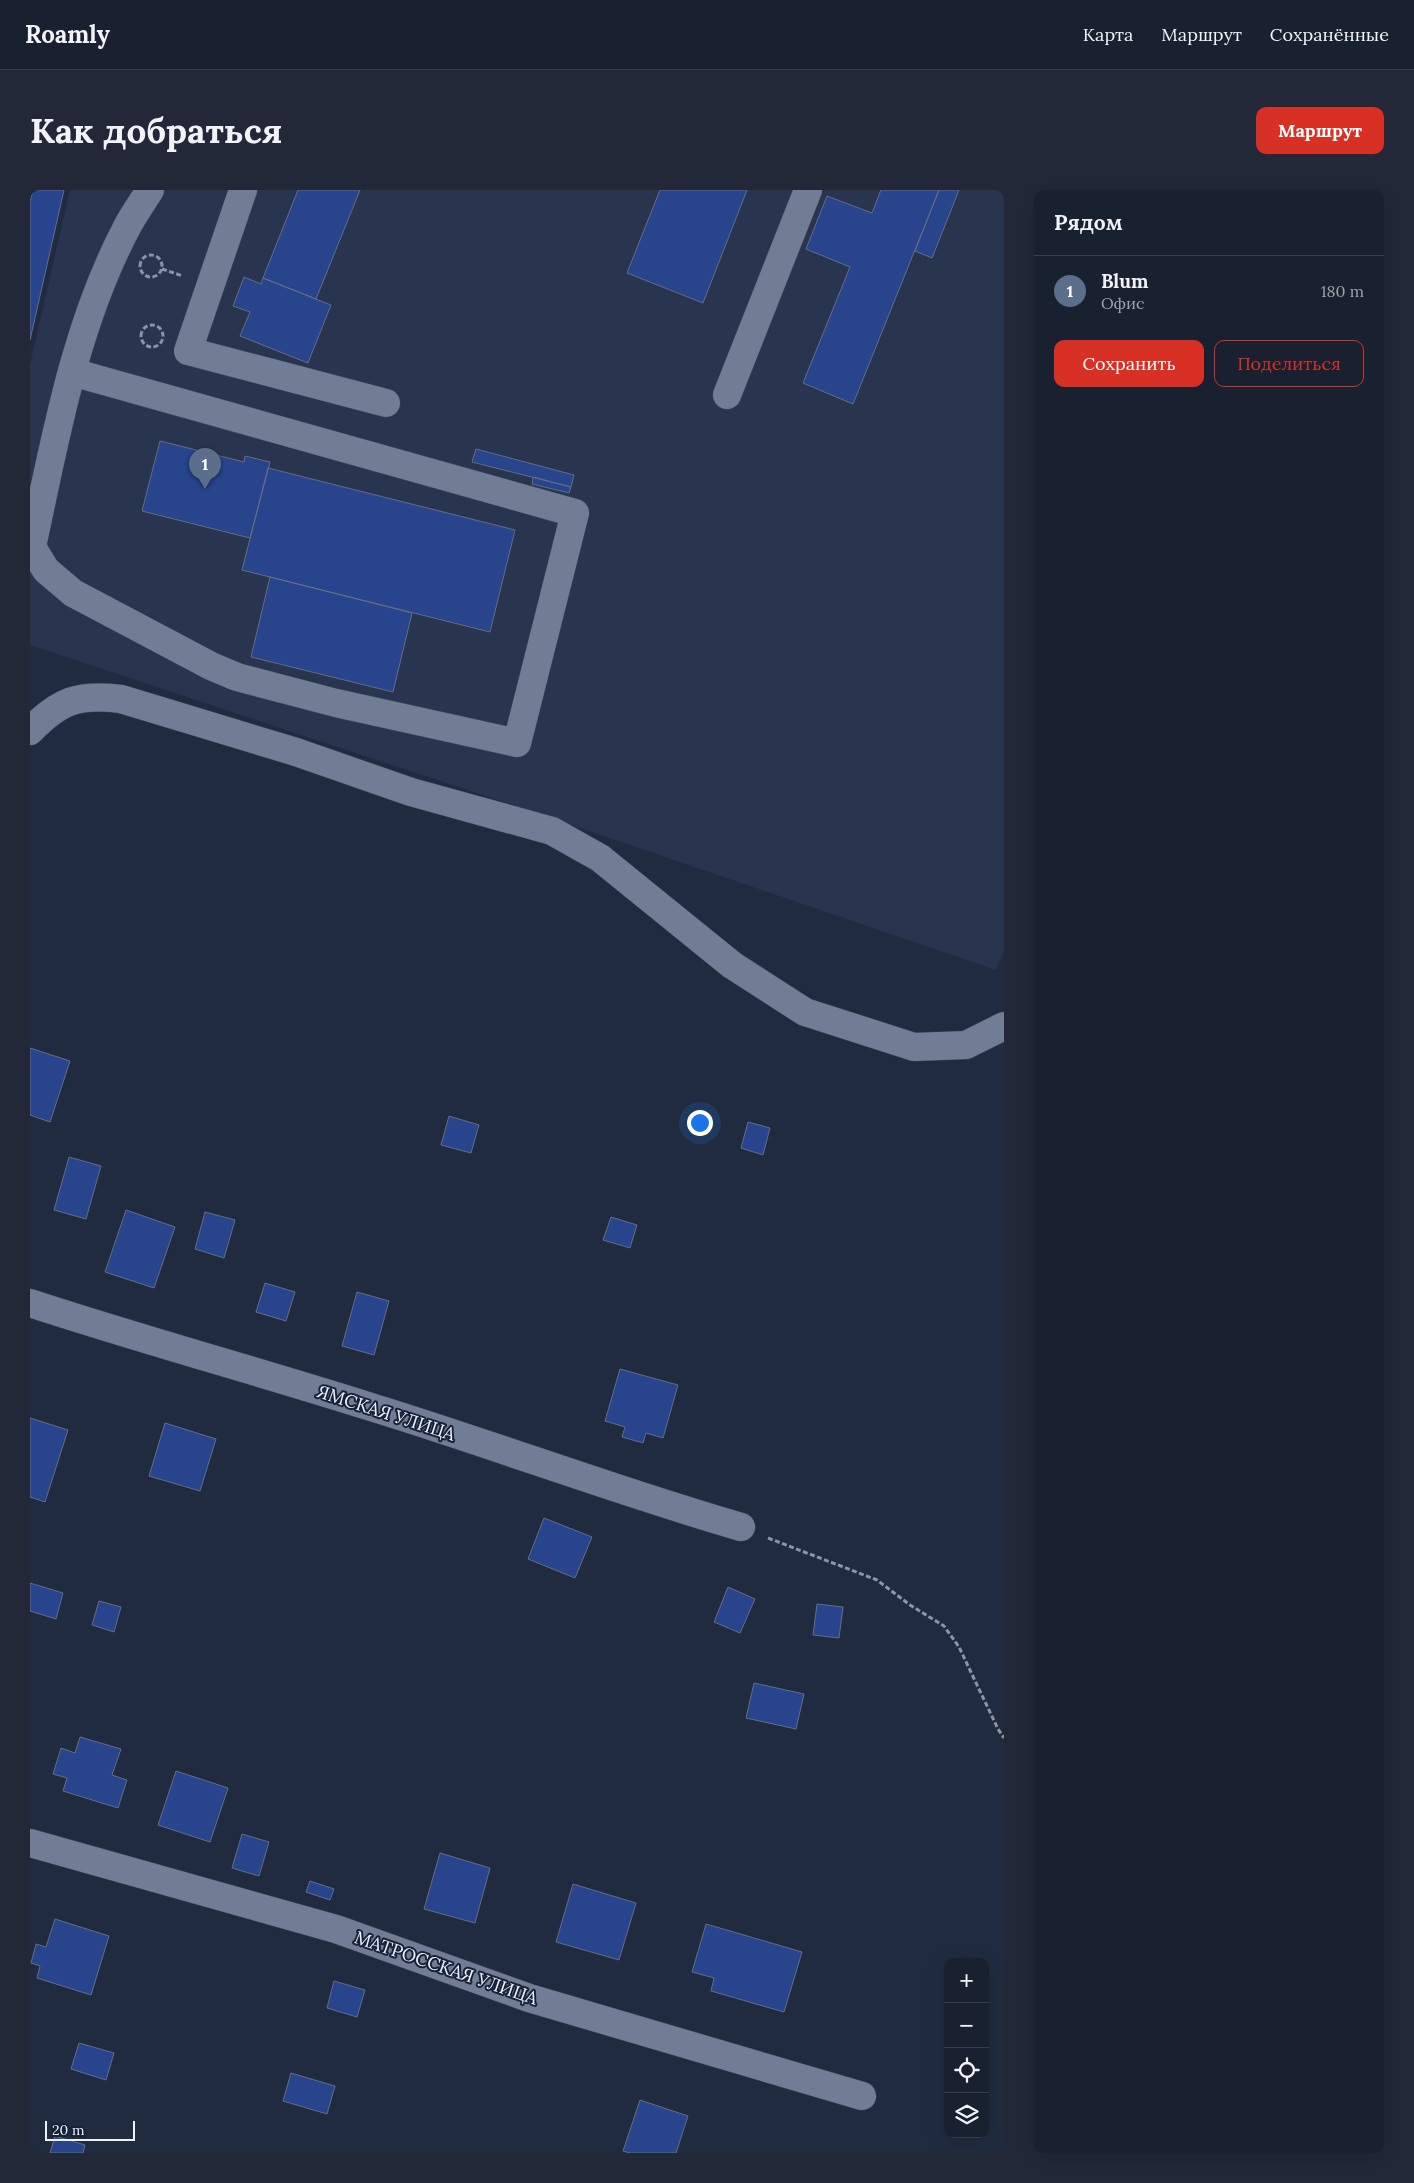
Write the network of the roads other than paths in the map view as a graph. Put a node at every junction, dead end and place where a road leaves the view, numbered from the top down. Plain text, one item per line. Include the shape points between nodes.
1 (150, 190) edge
2 (244, 190) edge
3 (808, 190) edge
4 (72, 372) junction
5 (727, 395) dead end
6 (386, 403) dead end
7 (31, 551) edge
8 (30, 731) edge
9 (1004, 1026) edge
10 (30, 1303) edge
11 (741, 1527) road end
12 (30, 1843) edge
13 (862, 2096) dead end

1 - 4 street via 126,228 108,267
2 - 6 street via 188,351
3 - 5 street
4 - 7 street
4 - 7 street via 575,513 517,743 336,703 237,677 210,666 73,593 46,570
8 - 9 street via 46,714 70,700 96,696 121,699 287,749 411,792 552,831 600,858 732,965 805,1012 914,1047 966,1046
10 - 11 street, ЯМСКАЯ УЛИЦА via 139,1339 371,1407
12 - 13 street, МАТРОССКАЯ УЛИЦА via 336,1929 529,1998

